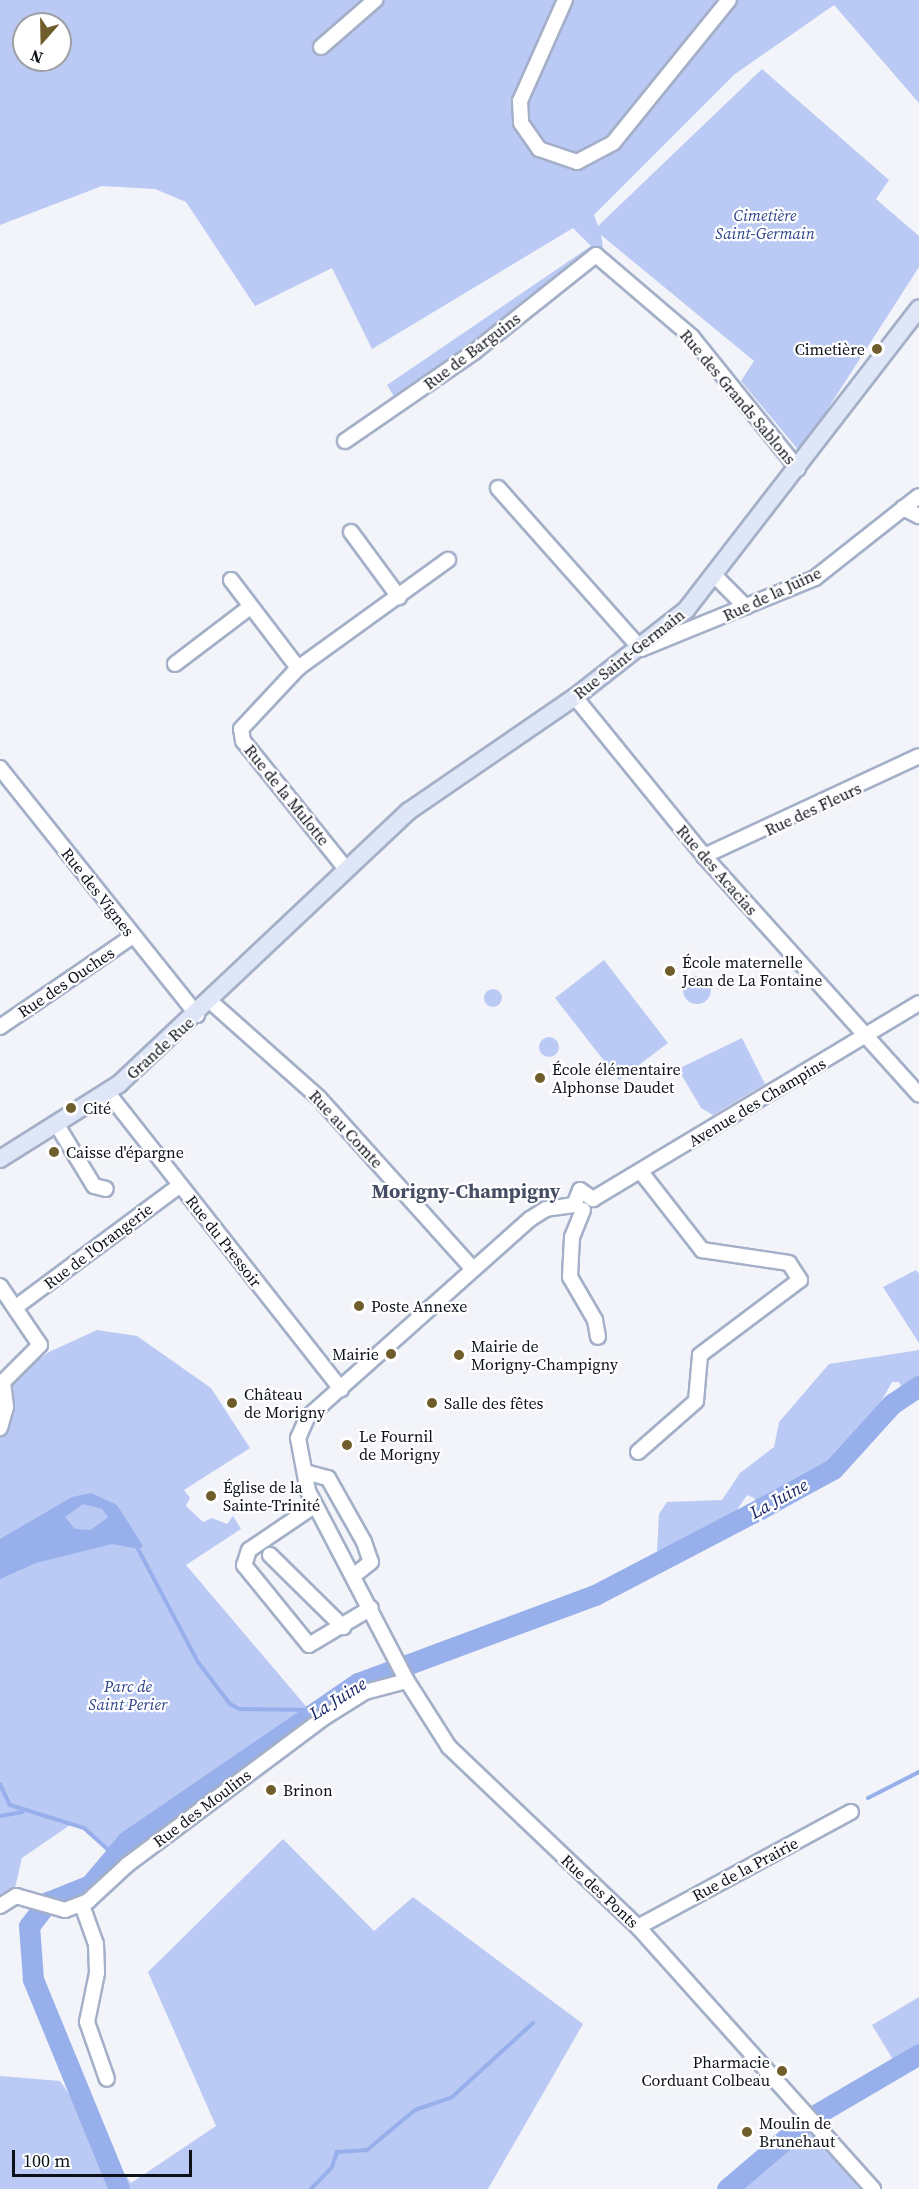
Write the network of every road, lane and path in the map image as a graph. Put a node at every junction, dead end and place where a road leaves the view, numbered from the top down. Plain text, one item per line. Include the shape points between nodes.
1 (375, 0) edge
2 (565, 0) edge
3 (729, 0) edge
4 (321, 47) dead end
5 (597, 255) joint
6 (919, 308) edge
7 (345, 441) dead end
8 (798, 469) junction
9 (498, 488) dead end
10 (919, 495) edge
11 (903, 508) junction
12 (919, 516) edge
13 (351, 532) dead end
14 (448, 560) dead end
15 (716, 577) junction
16 (231, 580) dead end
17 (399, 597) junction
18 (747, 607) junction
19 (250, 608) junction
20 (641, 649) junction
21 (175, 664) dead end
22 (298, 668) junction
23 (575, 698) junction
24 (919, 756) edge
25 (0, 768) edge
26 (704, 856) junction
27 (346, 869) junction
28 (302, 913) joint
29 (133, 936) junction
30 (211, 1002) junction
31 (919, 1004) edge
32 (197, 1015) junction
33 (0, 1027) edge
34 (869, 1034) junction
35 (108, 1094) junction
36 (919, 1095) edge
37 (57, 1125) junction
38 (0, 1159) edge
39 (641, 1172) junction
40 (180, 1185) junction
41 (106, 1189) dead end
42 (579, 1207) junction
43 (471, 1267) junction
44 (0, 1286) edge
45 (16, 1307) junction
46 (598, 1337) dead end
47 (340, 1389) junction
48 (0, 1428) edge
49 (638, 1452) dead end
50 (305, 1472) junction
51 (314, 1506) junction
52 (270, 1555) dead end
53 (352, 1576) junction
54 (371, 1608) junction
55 (343, 1627) junction
56 (406, 1678) junction
57 (851, 1812) dead end
58 (82, 1905) junction
59 (0, 1906) edge
60 (638, 1927) junction
61 (107, 2079) dead end
62 (873, 2189) edge

1 - 4 street
2 - 3 street via 520,101 521,123 539,149 577,162 613,143
5 - 7 street, Rue de Barguins via 474,352
5 - 8 street, Rue des Grands Sablons via 692,337
6 - 8 main road, Rue Saint-Germain
8 - 15 main road, Rue Saint-Germain
9 - 20 street
10 - 11 street, Rue de la Juine
11 - 12 street
11 - 18 street, Rue de la Juine via 815,578
13 - 17 street
14 - 17 street, Rue de la Mulotte
15 - 18 street
15 - 20 main road, Rue Saint-Germain
16 - 19 street
17 - 22 street, Rue de la Mulotte
18 - 20 street, Rue de la Juine
19 - 21 street
19 - 22 street
20 - 23 main road, Rue Saint-Germain
22 - 27 street, Rue de la Mulotte via 278,695 245,720 243,741
23 - 26 street, Rue des Acacias
23 - 27 main road, Rue Saint-Germain via 409,811
24 - 26 street, Rue des Fleurs
25 - 29 street, Rue des Vignes
26 - 34 street, Rue des Acacias
27 - 28 main road, Rue Saint-Germain
28 - 30 main road, Grande Rue
29 - 32 street, Rue des Vignes
29 - 33 street, Rue des Ouches
30 - 32 main road, Grande Rue
30 - 43 street, Rue au Comte via 319,1098
31 - 34 street, Avenue des Champins
32 - 35 main road, Grande Rue
34 - 36 street, Rue des Acacias
34 - 39 street, Avenue des Champins
35 - 37 main road, Grande Rue
35 - 40 street, Rue du Pressoir
37 - 38 main road, Grande Rue
37 - 41 street via 94,1186
39 - 42 street, Avenue des Champins via 593,1199 580,1190
39 - 49 street via 702,1250 789,1263 800,1280 700,1355 696,1401
40 - 45 street, Rue de l'Orangerie
40 - 47 street, Rue du Pressoir
42 - 43 street via 546,1209
42 - 46 street via 572,1237 570,1277 596,1320
43 - 47 street via 460,1285
44 - 45 street
45 - 48 street via 40,1345 3,1382 5,1417
47 - 50 street, Rue des Ponts via 307,1418 298,1438
50 - 51 street, Rue des Ponts
50 - 53 street via 328,1478 364,1542 371,1562
51 - 53 street, Rue des Ponts
51 - 55 street via 249,1551 244,1564 304,1642 317,1645
52 - 55 street
53 - 54 street, Rue des Ponts
54 - 55 street
54 - 56 street, Rue des Ponts
56 - 58 street, Rue des Moulins via 365,1692 325,1717 127,1864
56 - 60 street, Rue des Ponts via 449,1747
57 - 60 street, Rue de la Prairie
58 - 59 street via 46,1906 16,1896
58 - 61 street via 96,1944 97,1973 87,2022
60 - 62 street, Rue des Ponts

